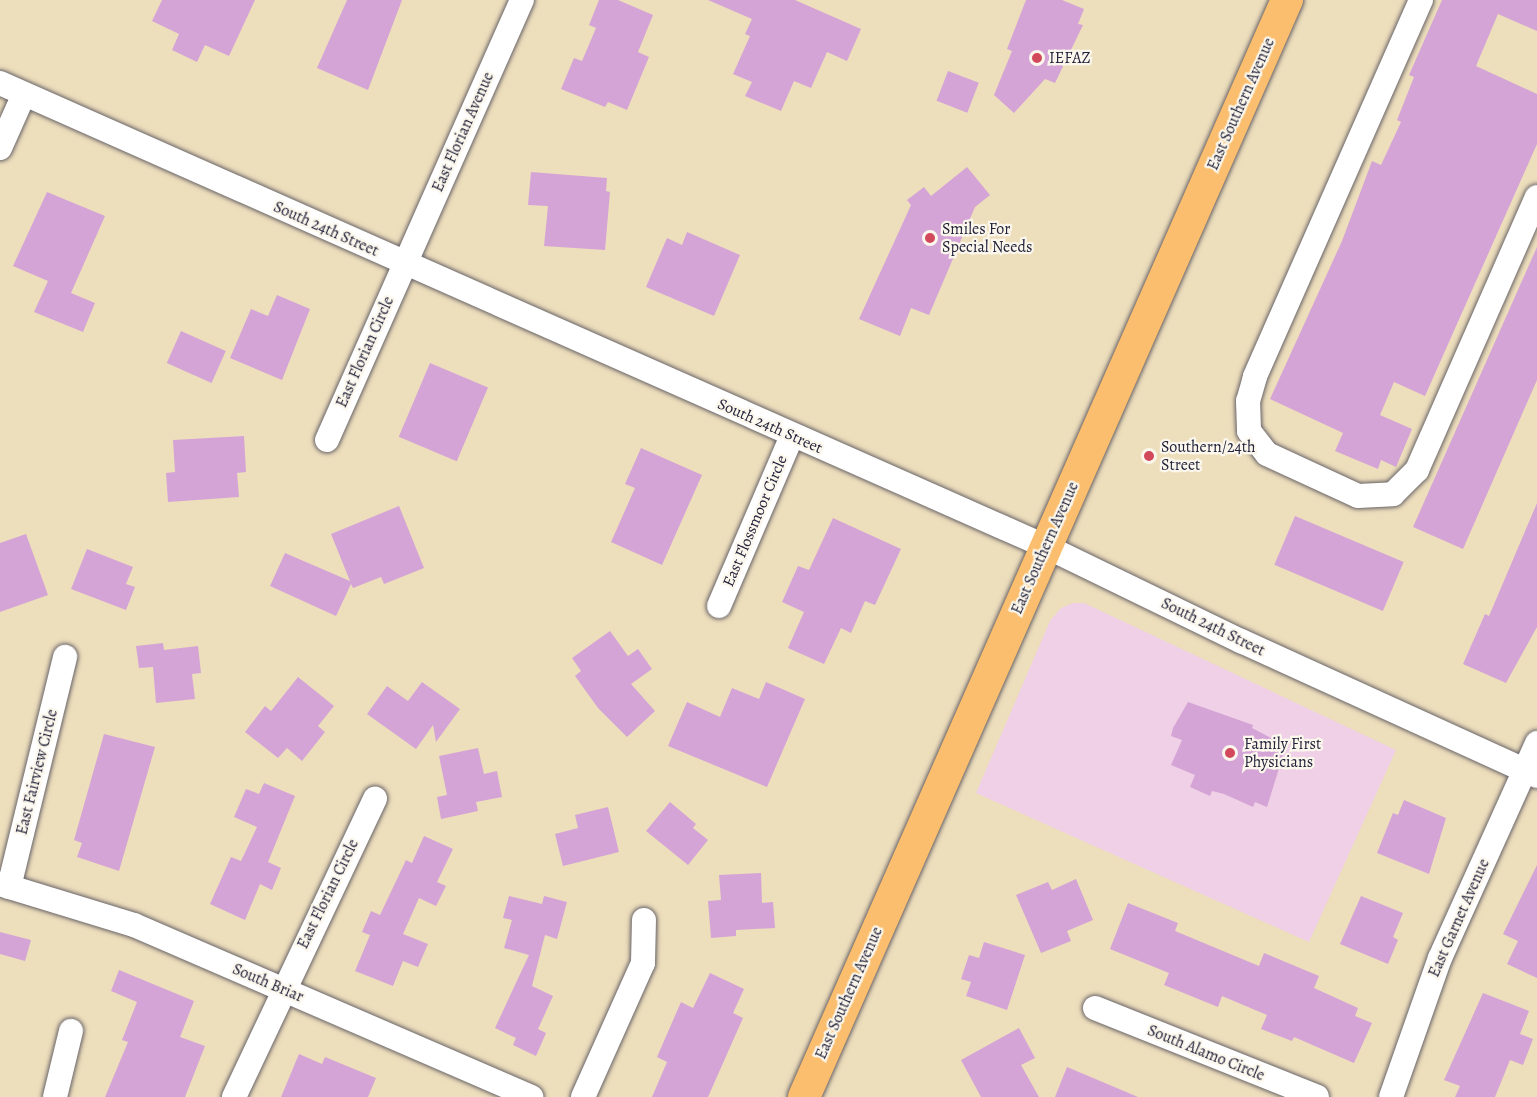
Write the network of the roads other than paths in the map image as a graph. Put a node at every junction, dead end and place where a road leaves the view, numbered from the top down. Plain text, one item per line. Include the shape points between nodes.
1 (522, 0) edge
2 (1287, 0) edge
3 (1421, 0) edge
4 (0, 83) edge
5 (24, 94) junction
6 (0, 148) edge
7 (1537, 198) edge
8 (404, 264) junction
9 (792, 436) junction
10 (327, 440) dead end
11 (1047, 547) junction
12 (719, 606) dead end
13 (65, 657) dead end
14 (1537, 743) edge
15 (1531, 774) edge
16 (375, 799) dead end
17 (5, 886) edge
18 (644, 920) dead end
19 (282, 989) junction
20 (1095, 1008) dead end
21 (71, 1031) dead end
22 (55, 1097) edge
23 (234, 1097) edge
24 (531, 1097) edge
25 (583, 1097) edge
26 (804, 1097) edge
27 (1317, 1097) edge
28 (1391, 1097) edge

1 - 8 street, East Florian Avenue
2 - 11 main road, East Southern Avenue
3 - 7 street via 1255,377 1248,401 1249,431 1267,454 1358,496 1393,494 1417,470
4 - 5 street, South 24th Street
5 - 6 street
5 - 8 street, South 24th Street
8 - 9 street, South 24th Street
8 - 10 street, East Florian Circle
9 - 11 street, South 24th Street
9 - 12 street, East Flossmoor Circle
11 - 15 street, South 24th Street
11 - 26 main road, East Southern Avenue
13 - 17 street, East Fairview Circle
14 - 15 street, East Garnet Avenue
15 - 28 street, East Garnet Avenue via 1440,958
16 - 19 street, East Florian Circle
17 - 19 street, South Briar via 134,925
18 - 25 street via 643,963
19 - 23 street
19 - 24 street, South Briar
20 - 27 street, South Alamo Circle
21 - 22 street

